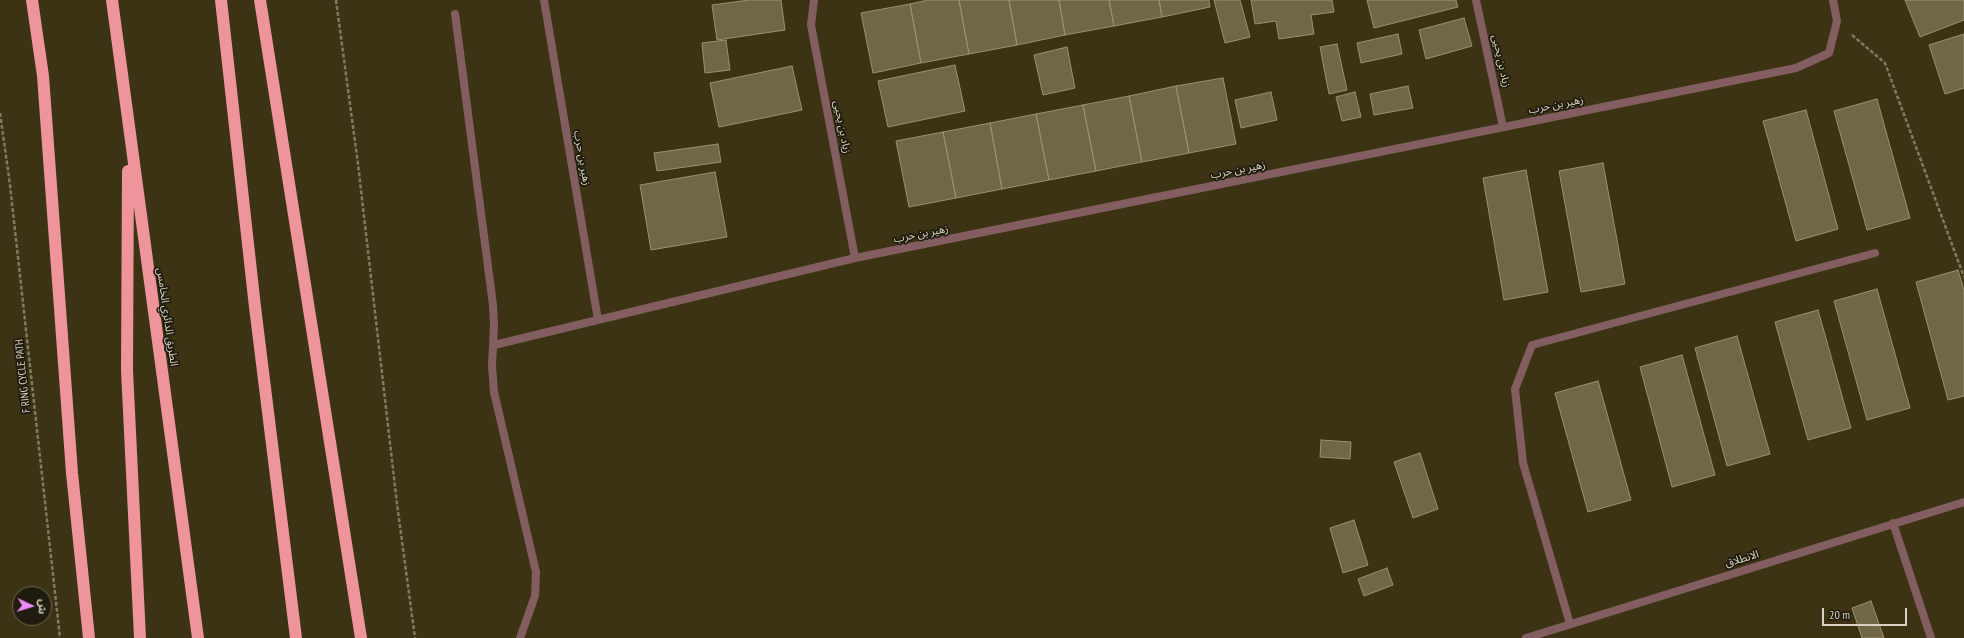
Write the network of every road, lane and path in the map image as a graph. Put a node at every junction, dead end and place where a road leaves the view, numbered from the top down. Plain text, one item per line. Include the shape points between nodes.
1 (32, 0) edge
2 (112, 0) edge
3 (222, 0) edge
4 (260, 0) edge
5 (336, 0) edge
6 (544, 0) edge
7 (814, 0) edge
8 (1476, 0) edge
9 (1833, 0) edge
10 (454, 14) dead end
11 (1837, 21) junction
12 (0, 113) edge
13 (128, 127) junction
14 (1503, 127) junction
15 (1875, 253) dead end
16 (855, 258) junction
17 (1964, 277) edge
18 (598, 320) junction
19 (494, 345) junction
20 (1964, 502) edge
21 (1894, 523) junction
22 (1570, 624) junction
23 (60, 638) edge
24 (89, 638) edge
25 (140, 638) edge
26 (198, 638) edge
27 (296, 638) edge
28 (361, 638) edge
29 (415, 638) edge
30 (520, 638) edge
31 (1526, 638) edge
32 (1931, 638) edge

1 - 24 highway via 43,76 72,473
2 - 13 highway, الطريق الدائري الخامس
3 - 27 highway via 255,307
4 - 28 highway
5 - 29 path
6 - 18 street, زهير بن حرب
7 - 16 street, زياد بن يحيى via 811,25
8 - 14 street, زياد بن يحيى
9 - 11 street, زهير بن حرب
10 - 19 street via 493,305
11 - 14 street, زهير بن حرب via 1829,53 1796,68
11 - 17 path via 1885,63
12 - 23 path, F RING CYCLE PATH
13 - 25 highway via 127,370
13 - 26 highway, الطريق الدائري الخامس
14 - 16 street, زهير بن حرب
15 - 22 street via 1532,345 1515,389 1523,463
16 - 18 street, زهير بن حرب
18 - 19 street, زهير بن حرب
19 - 30 street via 494,392 536,572 535,596
20 - 21 street, الانطلاق
21 - 22 street, الانطلاق
21 - 32 street
22 - 31 street, الانطلاق

